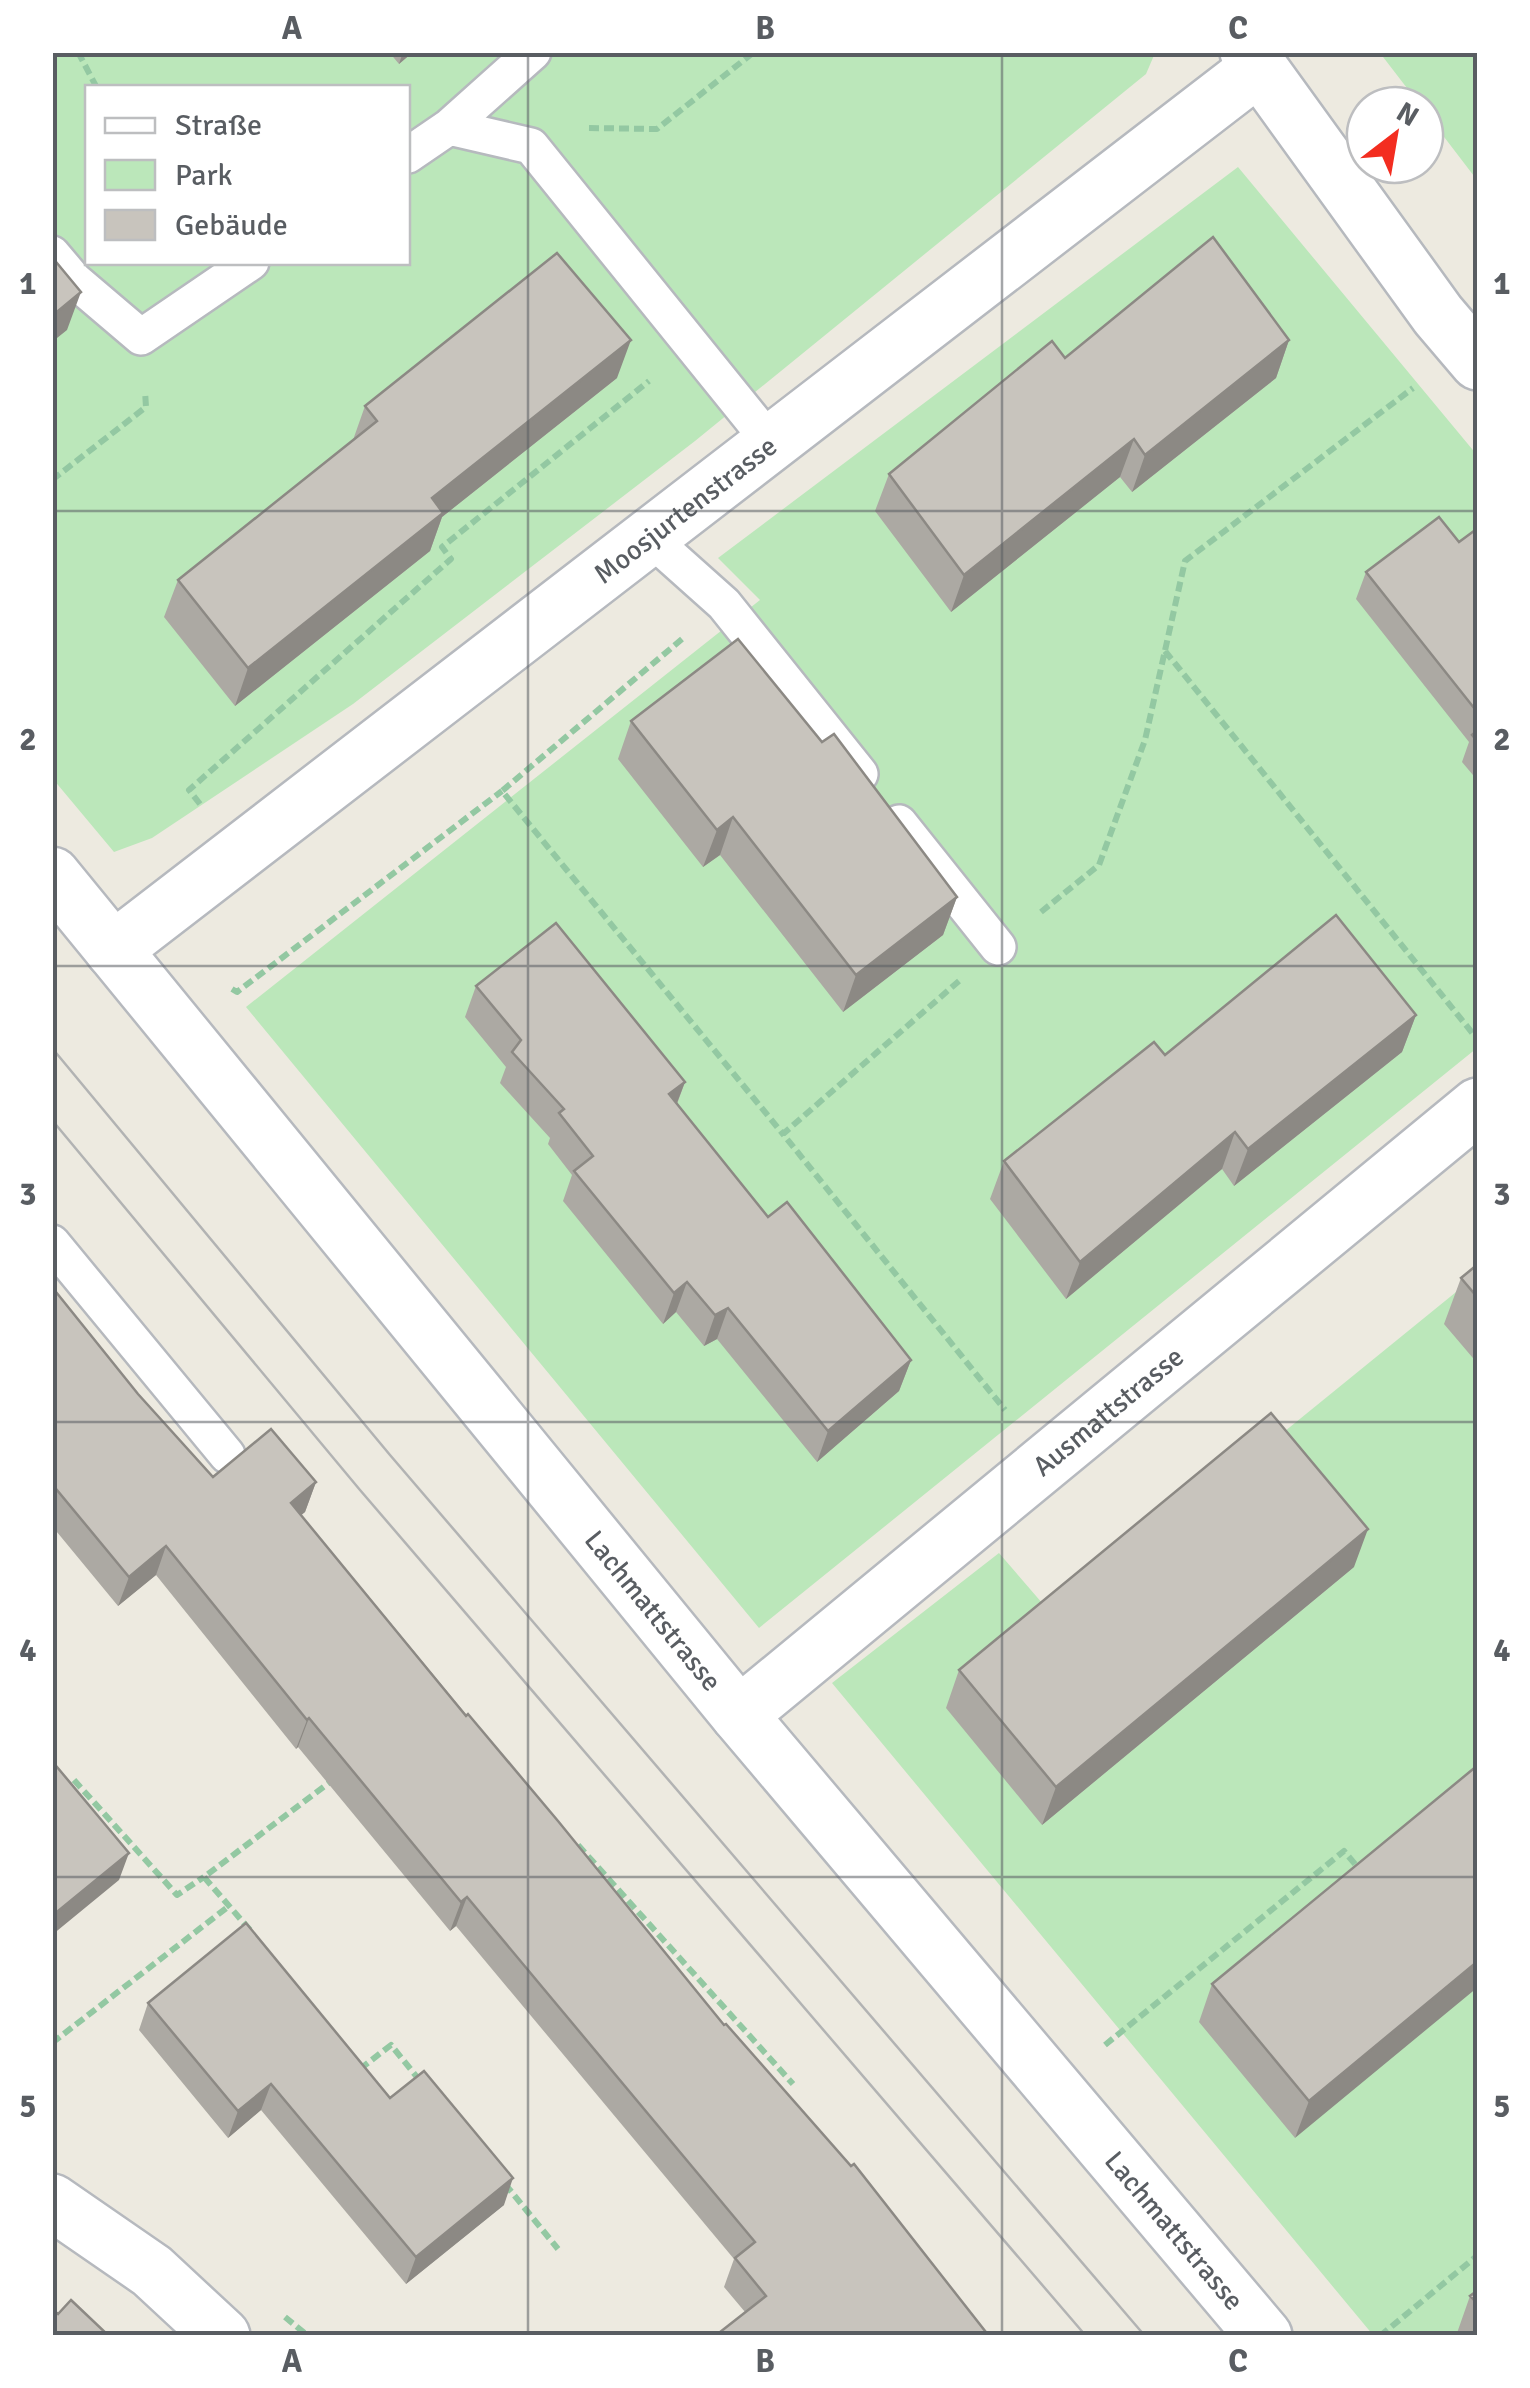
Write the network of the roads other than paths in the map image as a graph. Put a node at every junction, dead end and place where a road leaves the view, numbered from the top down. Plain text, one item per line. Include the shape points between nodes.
1 (533, 52) edge
2 (1253, 60) edge
3 (449, 127) junction
4 (410, 154) edge
5 (52, 254) edge
6 (247, 265) edge
7 (1472, 355) edge
8 (771, 443) junction
9 (649, 537) junction
10 (52, 876) edge
11 (998, 947) road end
12 (114, 950) junction
13 (1478, 1106) edge
14 (52, 1243) edge
15 (227, 1455) dead end
16 (739, 1715) junction
17 (52, 2202) edge
18 (222, 2336) edge
19 (1264, 2336) edge

1 - 3 lane
2 - 7 street
2 - 8 street, Moosjurtenstrasse
3 - 4 lane
3 - 8 lane via 532,146
5 - 6 lane via 141,337
8 - 9 street, Moosjurtenstrasse
9 - 11 lane via 724,604
9 - 12 street, Moosjurtenstrasse
10 - 12 street, Lachmattstrasse
12 - 16 street, Lachmattstrasse
13 - 16 street, Ausmattstrasse
14 - 15 lane
16 - 19 street, Lachmattstrasse
17 - 18 street via 152,2271

